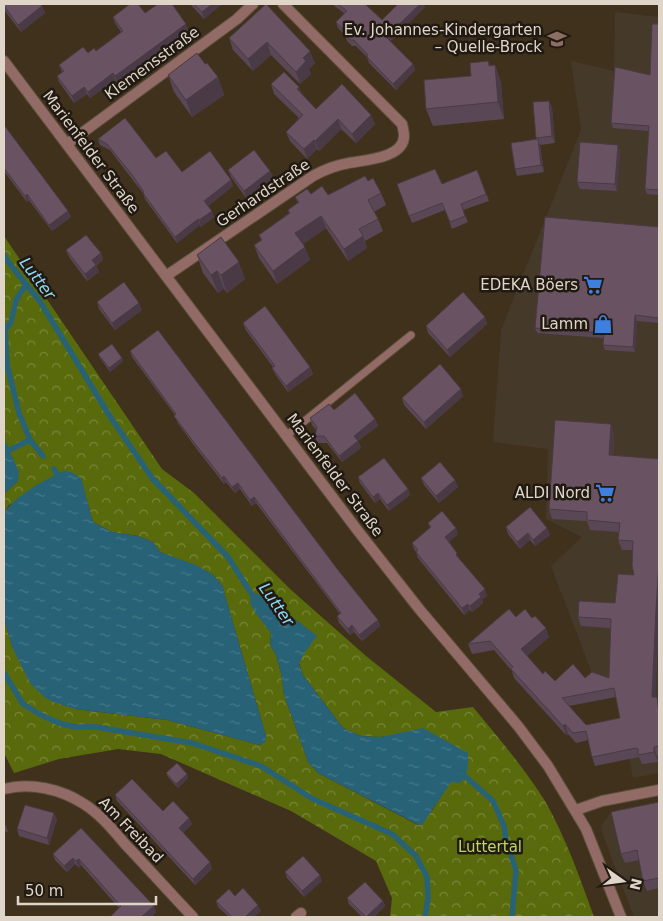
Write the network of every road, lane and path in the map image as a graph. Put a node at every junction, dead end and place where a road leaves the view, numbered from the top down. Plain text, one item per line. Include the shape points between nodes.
1 (254, 4) edge
2 (284, 4) edge
3 (4, 61) edge
4 (67, 144) junction
5 (166, 276) junction
6 (411, 335) dead end
7 (286, 436) junction
8 (4, 788) edge
9 (659, 790) edge
10 (576, 810) junction
11 (193, 917) edge
12 (621, 917) edge

1 - 4 street, Klemensstraße
2 - 5 street, Gerhardstraße via 402,124 405,137 399,148 390,154 330,168 312,176
3 - 4 street, Marienfelder Straße
4 - 5 street, Marienfelder Straße
5 - 7 street, Marienfelder Straße
6 - 7 lane
7 - 10 street, Marienfelder Straße via 420,610 523,733
8 - 11 street, Am Freibad via 41,787 84,804 104,821
9 - 10 street via 602,801
10 - 12 street, Marienfelder Straße

